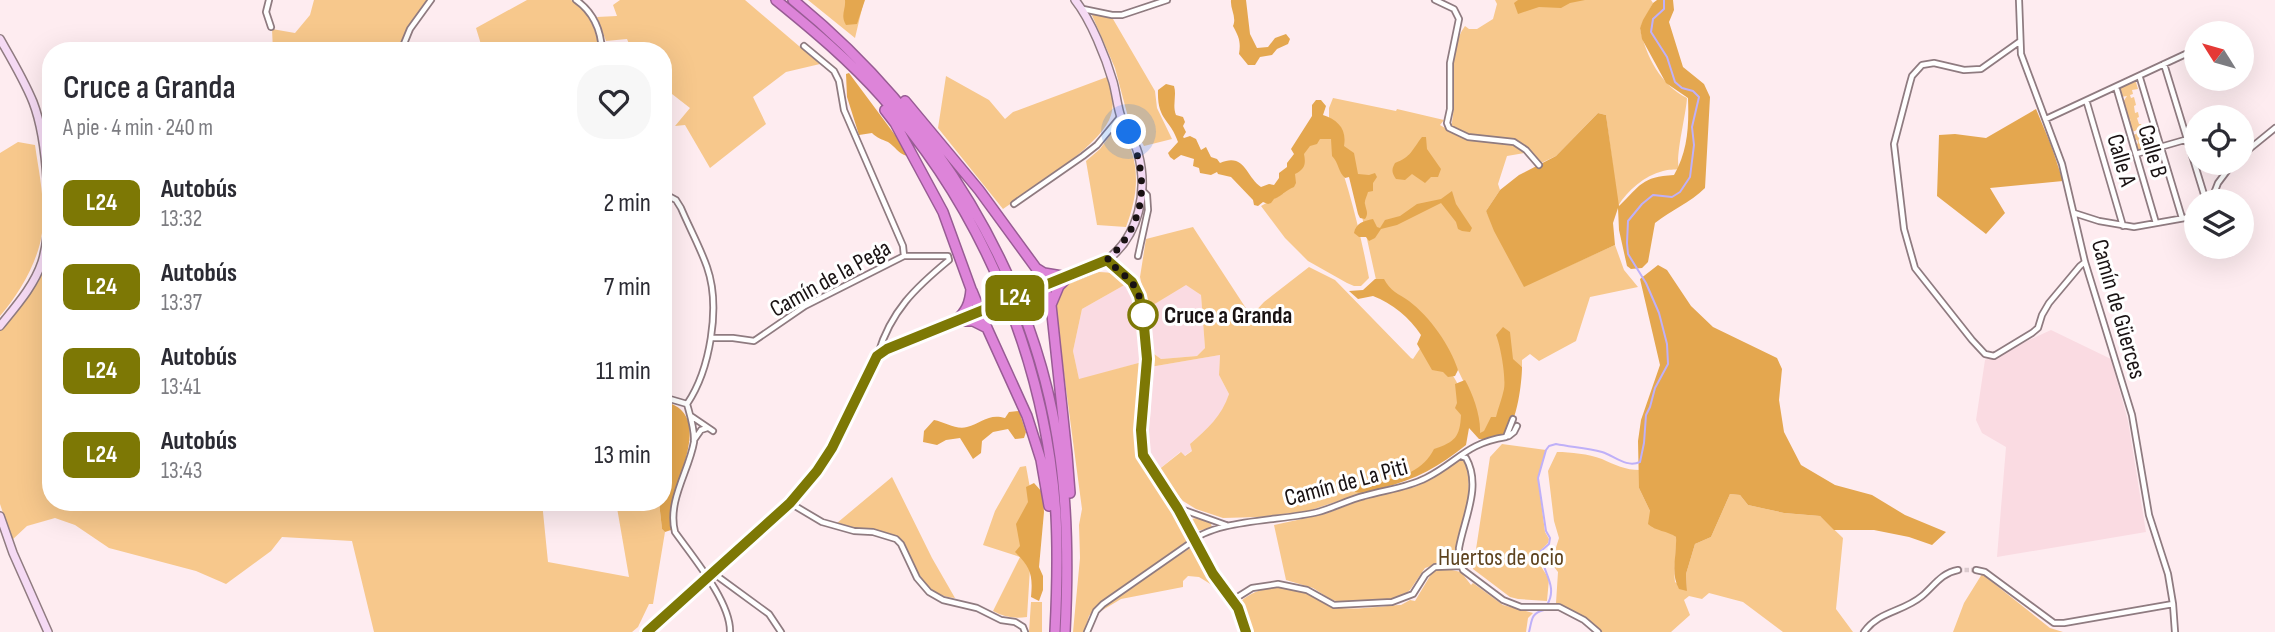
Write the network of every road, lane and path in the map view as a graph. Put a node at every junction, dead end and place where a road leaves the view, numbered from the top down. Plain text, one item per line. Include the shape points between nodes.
1 (269, 0) edge
2 (431, 0) edge
3 (576, 0) edge
4 (776, 0) edge
5 (793, 0) edge
6 (1076, 0) edge
7 (1167, 0) edge
8 (1435, 0) edge
9 (2019, 0) edge
10 (1082, 9) junction
11 (271, 27) dead end
12 (839, 38) junction
13 (0, 39) edge
14 (2020, 41) junction
15 (405, 42) edge
16 (600, 42) edge
17 (803, 46) dead end
18 (832, 47) junction
19 (2184, 55) edge
20 (2164, 64) junction
21 (2140, 78) dead end
22 (2117, 90) dead end
23 (2087, 103) dead end
24 (1121, 116) junction
25 (2046, 119) junction
26 (2184, 126) edge
27 (2275, 128) edge
28 (42, 131) edge
29 (2184, 140) edge
30 (2254, 145) edge
31 (2161, 147) junction
32 (2136, 154) junction
33 (1539, 166) dead end
34 (1142, 191) junction
35 (672, 198) edge
36 (1014, 204) dead end
37 (2074, 213) junction
38 (2182, 218) joint
39 (2156, 223) junction
40 (2123, 226) junction
41 (42, 256) edge
42 (904, 256) junction
43 (1138, 256) dead end
44 (1107, 260) junction
45 (2085, 262) junction
46 (1036, 268) junction
47 (1068, 277) junction
48 (1044, 287) junction
49 (971, 289) junction
50 (1051, 305) junction
51 (981, 312) junction
52 (956, 321) junction
53 (0, 326) edge
54 (987, 328) junction
55 (712, 338) junction
56 (881, 352) junction
57 (672, 400) edge
58 (687, 404) junction
59 (690, 416) junction
60 (1513, 419) dead end
61 (1517, 426) dead end
62 (1507, 437) junction
63 (694, 440) junction
64 (1459, 456) junction
65 (790, 503) junction
66 (1178, 509) junction
67 (0, 516) edge
68 (1226, 526) junction
69 (1194, 538) junction
70 (1461, 566) junction
71 (1062, 570) junction
72 (1958, 570) tunnel mouth
73 (1976, 570) tunnel mouth
74 (711, 575) junction
75 (1233, 600) junction
76 (2173, 604) junction
77 (48, 632) edge
78 (649, 632) edge
79 (730, 632) edge
80 (781, 632) edge
81 (1025, 632) edge
82 (1055, 632) edge
83 (1065, 632) edge
84 (1087, 632) edge
85 (1246, 632) edge
86 (1598, 632) edge
87 (1864, 632) edge
88 (2175, 632) edge

1 - 11 street via 265,12
2 - 15 street
3 - 16 street via 593,17
4 - 18 highway
5 - 12 highway
6 - 10 street
7 - 10 street via 1122,15
8 - 33 street via 1454,9 1460,24 1450,63 1449,128 1468,137 1514,142
9 - 14 street, Camín de Güerces
10 - 24 street via 1110,71
12 - 46 highway via 870,62 925,123
12 - 71 highway via 932,143 1007,272 1052,410 1066,513
13 - 28 street via 20,74
14 - 25 street, Camín de Güerces via 2024,67
14 - 45 street via 1980,69 1929,63 1912,76 1894,153 1904,229 1915,268 1972,340 1985,354 1994,356 2038,328 2049,303
17 - 42 street via 834,71 839,81 844,110
18 - 49 highway via 895,123 943,212
18 - 71 highway via 882,97 923,148 959,203 997,277 1032,371 1049,457
19 - 20 street
20 - 25 street
20 - 26 street
21 - 31 street
22 - 32 street, Calle B
23 - 40 street, Calle A
24 - 34 street via 1137,150
24 - 36 street via 1097,145
25 - 37 street, Camín de Güerces
27 - 30 street
29 - 31 street
31 - 32 street
31 - 38 street
32 - 39 street, Calle B
34 - 43 street via 1147,195 1148,210
34 - 44 street via 1138,218
35 - 55 street via 708,268
37 - 40 street
37 - 45 street, Camín de Güerces
38 - 39 street
39 - 40 street
41 - 53 street via 36,276
42 - 55 street, Camín de la Pega via 805,306 754,341
42 - 56 street, Camín de la Pega via 945,254 949,260 906,299 885,335
44 - 47 street
44 - 66 street via 1132,282 1139,296 1147,359 1143,455
45 - 76 street, Camín de Güerces via 2132,415 2149,514
46 - 47 highway
46 - 48 highway
47 - 48 street
47 - 50 highway
48 - 50 highway
48 - 51 street, bridge
49 - 51 highway
49 - 52 highway via 971,302
50 - 71 highway via 1071,514
51 - 52 street
51 - 54 highway
52 - 54 highway via 973,321
52 - 56 street
54 - 71 highway via 1027,416 1041,460
55 - 58 street
56 - 65 street via 832,448
57 - 58 street
58 - 59 street
59 - 63 street
59 - 63 street via 711,430 701,430
60 - 62 street
61 - 62 street
62 - 64 street, Camín de La Piti via 1473,446
63 - 74 street via 675,503 674,525
64 - 68 street, Camín de La Piti via 1417,482 1320,511
64 - 70 street via 1470,465 1472,486 1461,534
65 - 74 street
65 - 81 street via 822,522 896,539 929,592 1015,622
66 - 68 street, Camín de La Piti
66 - 69 street
67 - 77 street
68 - 69 street, Camín de La Piti
69 - 75 street
69 - 84 street, Camín de La Piti via 1103,604
70 - 75 street via 1435,567 1413,594 1392,602 1334,604 1307,590 1278,584 1252,588
70 - 86 street via 1503,600 1521,607 1559,607
71 - 82 highway
71 - 83 highway
72 - 87 street via 1944,574 1911,604 1876,619
73 - 76 street via 2054,623
74 - 78 street
74 - 79 street
74 - 80 street via 769,614
75 - 85 street
76 - 88 street, Camín de Güerces

